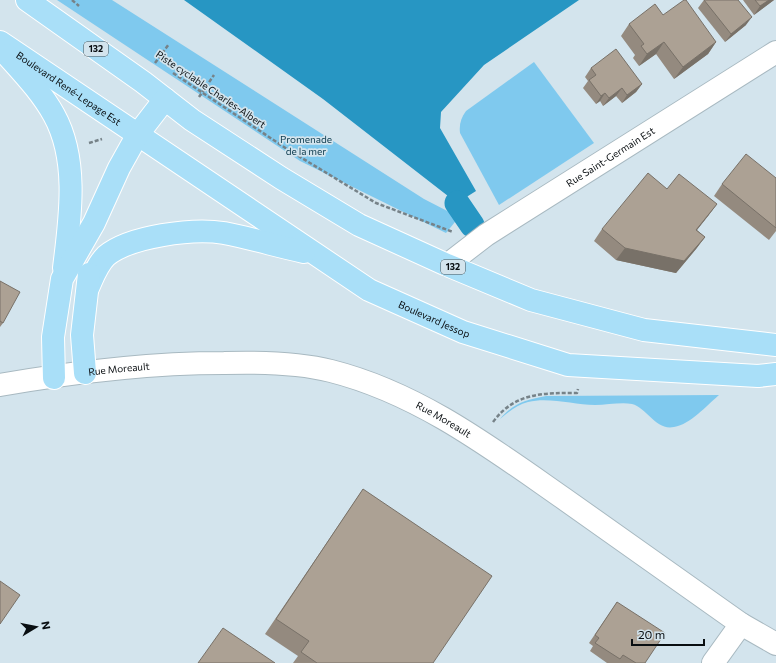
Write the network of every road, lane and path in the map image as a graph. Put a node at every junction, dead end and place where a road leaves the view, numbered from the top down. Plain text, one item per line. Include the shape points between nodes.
1 (27, 0) edge
2 (72, 0) edge
3 (82, 8) dead end
4 (0, 42) edge
5 (169, 44) dead end
6 (0, 47) edge
7 (776, 52) edge
8 (161, 66) dead end
9 (167, 70) dead end
10 (214, 75) dead end
11 (203, 93) junction
12 (165, 99) junction
13 (138, 134) junction
14 (94, 223) junction
15 (478, 241) junction
16 (317, 255) junction
17 (447, 265) junction
18 (62, 279) junction
19 (88, 288) junction
20 (776, 345) edge
21 (580, 366) junction
22 (85, 373) junction
23 (776, 374) edge
24 (54, 378) junction
25 (0, 385) edge
26 (480, 440) junction
27 (741, 624) junction
28 (776, 644) edge
29 (713, 663) edge

1 - 12 main road, 132
2 - 3 path
4 - 13 main road, Boulevard René-Lepage Est
5 - 8 path, Piste cyclable Charles-Albert via 155,62
6 - 18 main road via 42,97 62,132 70,174 68,231
7 - 15 street, Rue Saint-Germain Est
9 - 11 path, Piste cyclable Charles-Albert
10 - 11 path
11 - 15 path, Piste cyclable Charles-Albert via 287,149 376,203
12 - 13 main road
12 - 17 main road, 132 via 192,120 359,225
13 - 14 main road
13 - 16 main road, Boulevard Jessop
14 - 18 main road
14 - 19 main road
15 - 17 street, Rue Saint-Germain Est
16 - 19 main road via 222,233 145,238 106,256 96,268
16 - 21 main road, Boulevard Jessop via 369,290 462,332 568,365
17 - 20 main road, 132 via 531,300 644,330
18 - 24 main road via 53,338
19 - 22 main road via 82,335
21 - 23 main road, Boulevard Jessop via 758,376
21 - 26 path via 577,393 532,395 513,403 497,416
22 - 24 street, Rue Moreault
22 - 26 street, Rue Moreault via 168,363 261,362 329,370 370,382 426,407
24 - 25 street
26 - 27 street, Rue Moreault
27 - 28 street, Rue Moreault
27 - 29 street

